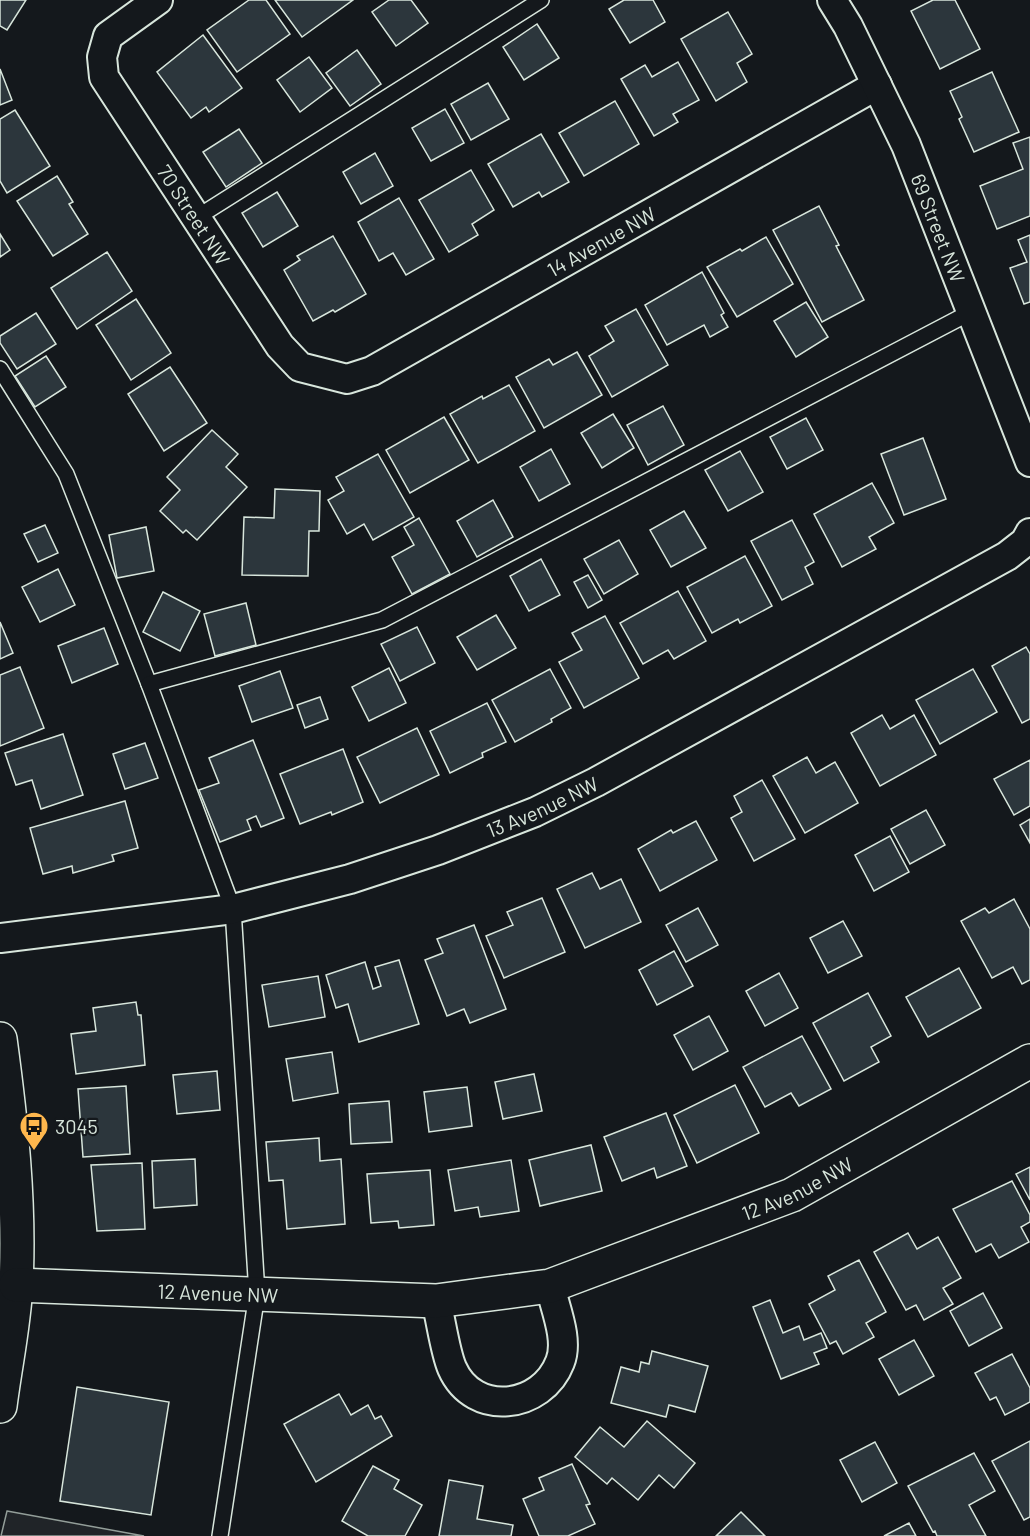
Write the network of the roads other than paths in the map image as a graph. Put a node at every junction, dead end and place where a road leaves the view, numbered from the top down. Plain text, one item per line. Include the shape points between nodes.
1 (158, 0) edge
2 (541, 0) edge
3 (832, 0) edge
4 (877, 85) junction
5 (196, 218) junction
6 (971, 312) junction
7 (0, 369) edge
8 (320, 373) joint
9 (1030, 462) edge
10 (1030, 533) edge
11 (149, 684) junction
12 (232, 909) junction
13 (0, 938) edge
14 (0, 1039) edge
15 (1030, 1061) edge
16 (8, 1285) edge
17 (550, 1286) junction
18 (257, 1294) junction
19 (436, 1301) junction
20 (0, 1406) edge
21 (220, 1536) edge

1 - 5 street, 70 Street NW via 108,36 102,57 104,77
2 - 5 lane
3 - 4 street, 69 Street NW
4 - 6 street, 69 Street NW via 906,145
4 - 8 street, 14 Avenue NW via 372,371 347,379
5 - 8 street, 70 Street NW via 280,346 300,367
6 - 9 street, 69 Street NW
6 - 11 lane via 382,620
7 - 11 lane via 66,474
10 - 12 street, 13 Avenue NW via 1007,556 535,812 350,879
11 - 12 lane
12 - 13 street, 13 Avenue NW
12 - 18 lane
14 - 16 street via 16,1204
15 - 17 street, 12 Avenue NW via 792,1195
16 - 18 street, 12 Avenue NW
16 - 20 street
17 - 19 street, 12 Avenue NW
17 - 19 street via 563,1350 560,1363 547,1383 530,1395 505,1403 483,1400 466,1388 452,1369
18 - 19 street, 12 Avenue NW
18 - 21 lane

